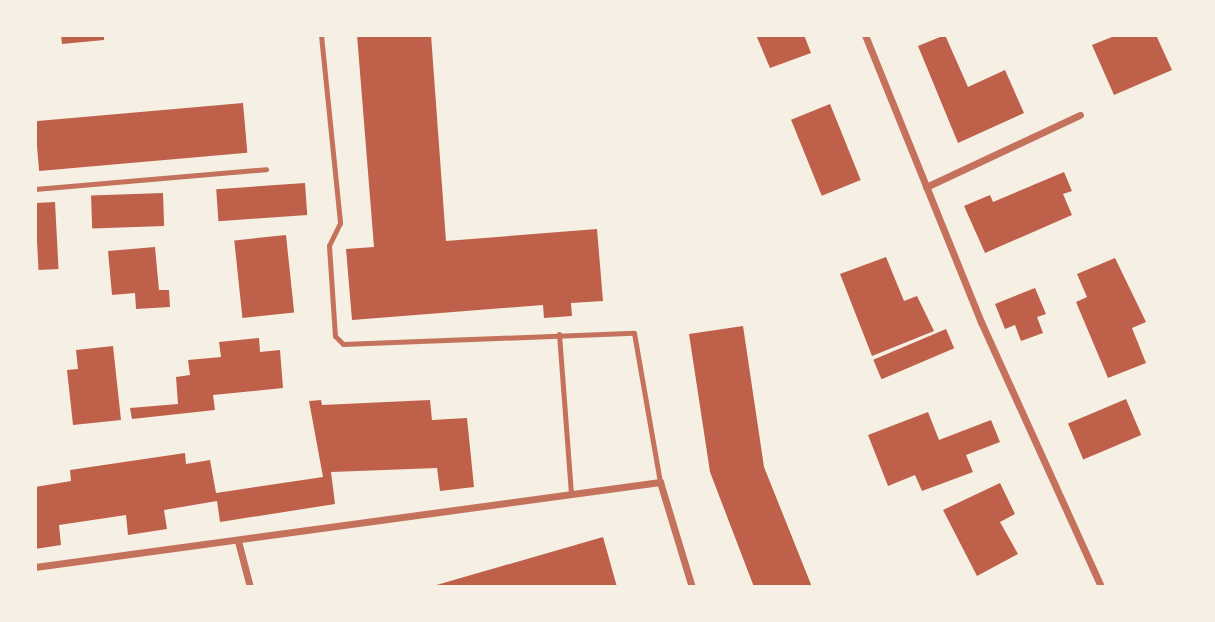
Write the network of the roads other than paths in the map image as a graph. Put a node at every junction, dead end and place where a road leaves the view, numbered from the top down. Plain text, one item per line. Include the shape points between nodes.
1 (321, 35) edge
2 (865, 35) edge
3 (1080, 115) dead end
4 (266, 169) dead end
5 (926, 187) junction
6 (35, 189) edge
7 (559, 334) junction
8 (660, 482) junction
9 (571, 494) junction
10 (238, 541) junction
11 (35, 567) edge
12 (250, 587) edge
13 (692, 587) edge
14 (1101, 587) edge

1 - 7 lane via 340,223 330,246 335,336 344,344
2 - 5 street
3 - 5 street
4 - 6 lane
5 - 14 street via 981,322
7 - 8 lane via 634,333
7 - 9 lane
8 - 9 street
8 - 13 street
9 - 10 street
10 - 11 street
10 - 12 street

